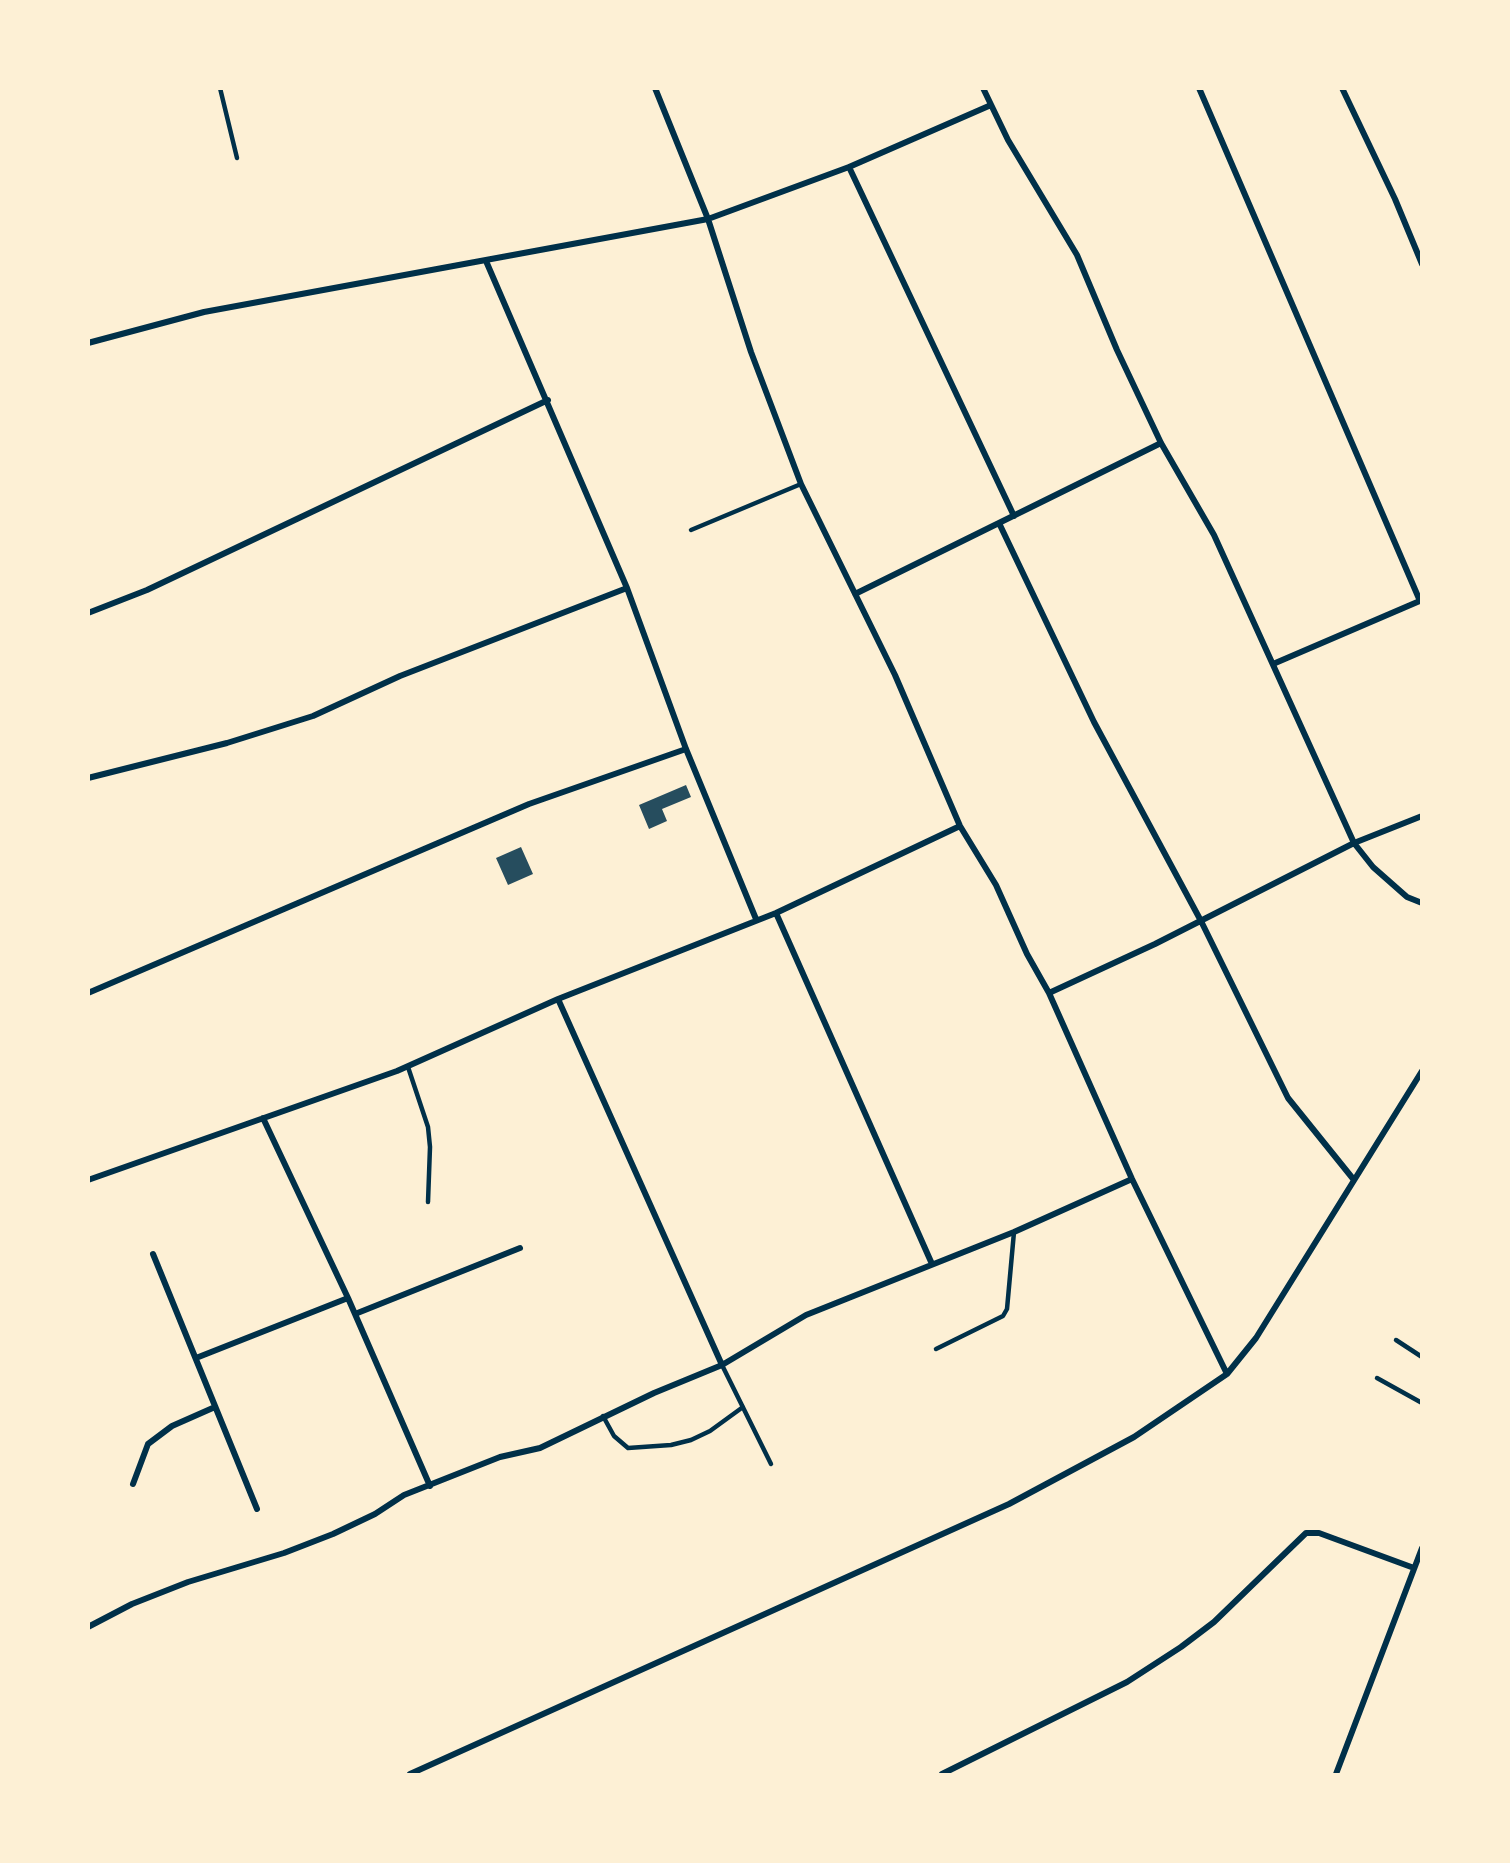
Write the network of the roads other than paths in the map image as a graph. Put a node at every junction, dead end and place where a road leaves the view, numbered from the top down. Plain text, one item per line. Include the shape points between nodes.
1 (220, 88) edge
2 (655, 88) edge
3 (983, 88) edge
4 (1199, 88) edge
5 (1342, 88) edge
6 (991, 105) junction
7 (237, 158) dead end
8 (849, 167) junction
9 (708, 219) junction
10 (486, 261) junction
11 (1422, 264) edge
12 (88, 343) edge
13 (548, 400) junction
14 (1161, 443) junction
15 (801, 484) junction
16 (1014, 516) junction
17 (999, 524) junction
18 (691, 530) dead end
19 (627, 588) junction
20 (855, 594) junction
21 (1421, 601) edge
22 (88, 613) edge
23 (1273, 664) junction
24 (686, 749) junction
25 (88, 778) edge
26 (1422, 816) edge
27 (960, 826) junction
28 (1354, 843) junction
29 (1422, 903) edge
30 (776, 913) junction
31 (756, 919) junction
32 (1201, 921) junction
33 (88, 993) edge
34 (1049, 993) junction
35 (558, 999) junction
36 (408, 1067) junction
37 (1422, 1071) edge
38 (264, 1119) junction
39 (1132, 1179) junction
40 (88, 1180) edge
41 (1354, 1180) junction
42 (428, 1202) dead end
43 (1014, 1232) junction
44 (520, 1248) dead end
45 (153, 1254) dead end
46 (932, 1264) junction
47 (348, 1298) junction
48 (355, 1314) junction
49 (1396, 1340) dead end
50 (936, 1350) dead end
51 (1422, 1357) edge
52 (196, 1358) junction
53 (722, 1365) junction
54 (1227, 1374) junction
55 (1377, 1378) dead end
56 (1422, 1403) edge
57 (215, 1407) junction
58 (743, 1407) junction
59 (603, 1416) junction
60 (771, 1464) dead end
61 (133, 1484) dead end
62 (429, 1486) junction
63 (257, 1509) dead end
64 (1422, 1548) edge
65 (1414, 1568) junction
66 (88, 1627) edge
67 (410, 1774) edge
68 (942, 1774) edge
69 (1336, 1774) edge

1 - 7 lane
2 - 9 street
3 - 6 street
4 - 21 street
5 - 11 street
6 - 8 street
6 - 14 street via 1077,255
8 - 9 street
8 - 16 street
9 - 10 street
9 - 15 street via 751,352
10 - 12 street via 204,312
10 - 13 street
13 - 19 street
13 - 22 street via 147,590
14 - 16 street
14 - 23 street via 1214,535
15 - 18 lane
15 - 20 street
16 - 17 street
17 - 20 street
17 - 32 street via 1094,722
19 - 24 street
19 - 25 street via 400,676 303,719 227,743
20 - 27 street via 895,675
21 - 23 street
23 - 28 street
24 - 31 street
24 - 33 street via 530,804
26 - 28 street
27 - 30 street
27 - 34 street via 996,885
28 - 29 street via 1373,867 1407,897
28 - 32 street
30 - 31 street
30 - 46 street
31 - 35 street
32 - 34 street
32 - 41 street via 1288,1098
34 - 39 street
35 - 36 street
35 - 53 street
36 - 38 street
36 - 42 lane via 428,1127
37 - 41 street
38 - 40 street
38 - 47 street
39 - 43 street
39 - 54 street
41 - 54 street via 1256,1338
43 - 46 street
43 - 50 lane via 1007,1309 1003,1316
44 - 48 street
45 - 52 street
46 - 53 street via 806,1315
47 - 48 street
47 - 52 street
48 - 62 street
49 - 51 lane
52 - 57 street
53 - 58 lane
53 - 59 street
54 - 67 street via 1134,1437 1009,1504
55 - 56 lane
57 - 61 street via 172,1426 148,1443
57 - 63 street
58 - 59 lane via 691,1440 628,1448 614,1437
58 - 60 lane
59 - 62 street via 540,1448 500,1457
62 - 66 street via 333,1533 284,1553 178,1586
64 - 65 street
65 - 68 street via 1319,1533 1306,1533 1214,1622 1181,1647 1127,1682
65 - 69 street

